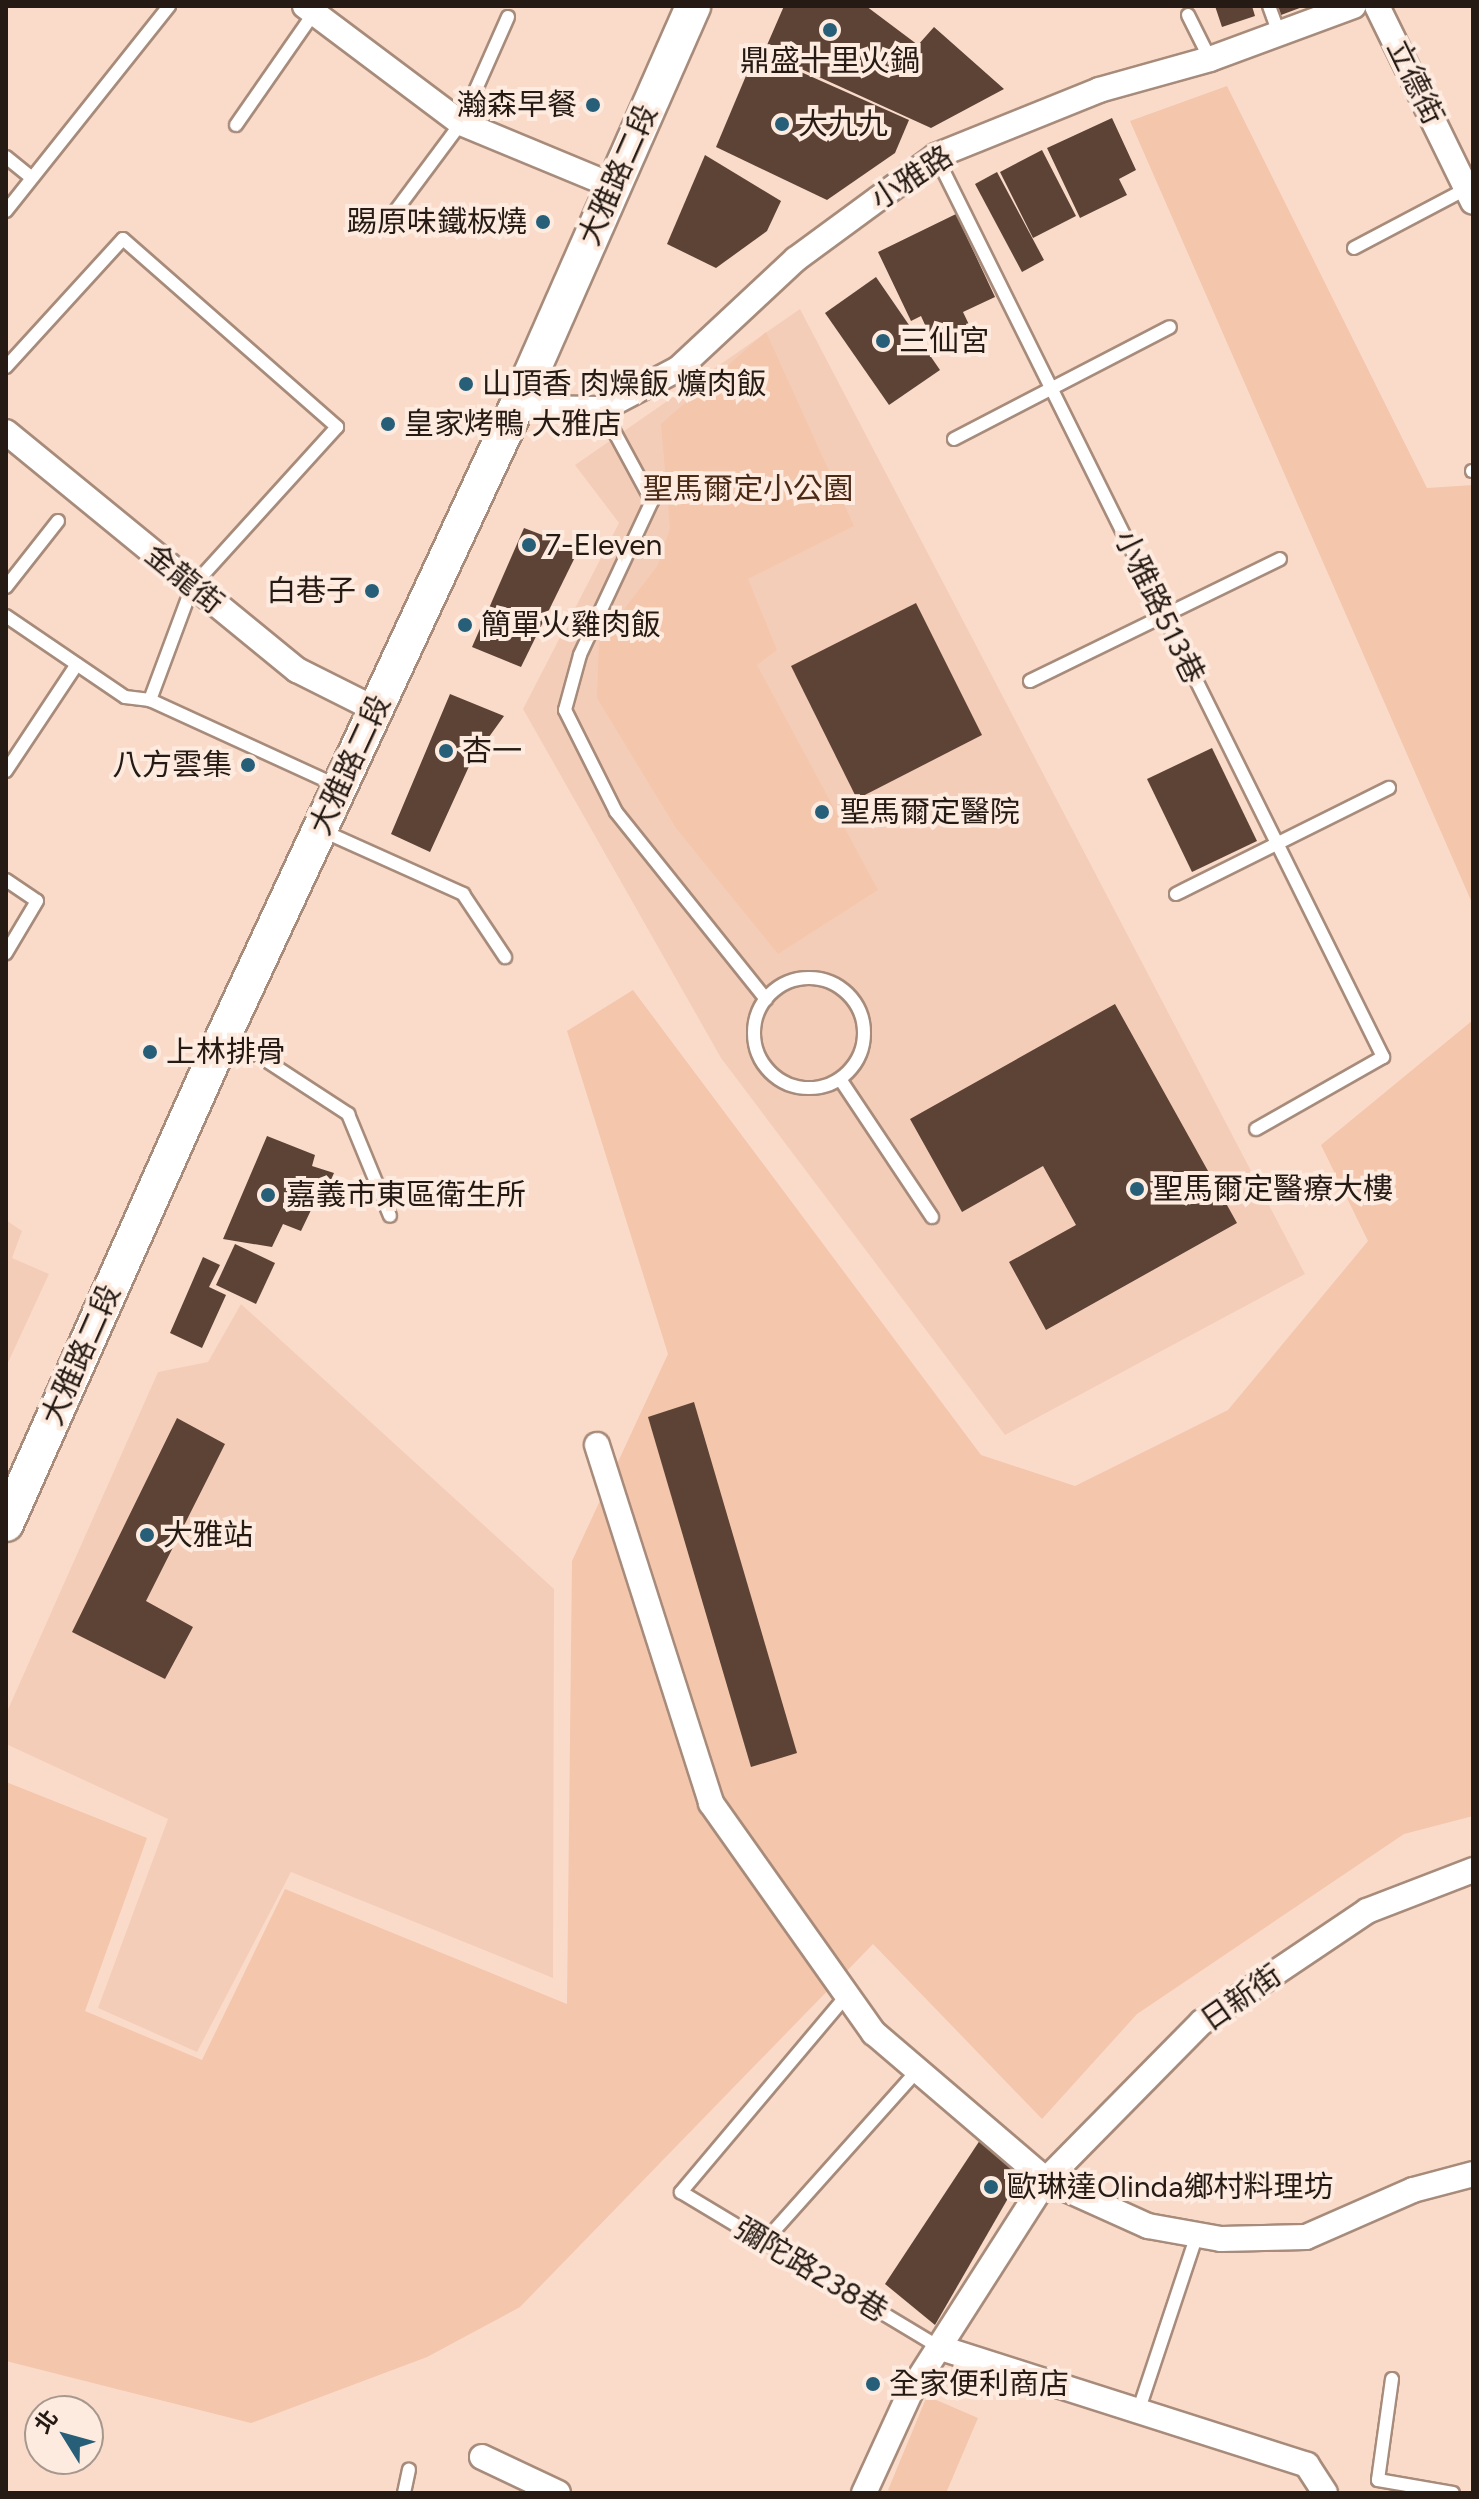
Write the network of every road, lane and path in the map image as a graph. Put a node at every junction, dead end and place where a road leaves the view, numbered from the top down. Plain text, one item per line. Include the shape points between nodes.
1 (169, 6) edge
2 (1269, 6) edge
3 (1353, 6) edge
4 (1377, 6) edge
5 (688, 7) edge
6 (313, 8) edge
7 (1188, 15) dead end
8 (508, 17) dead end
9 (1278, 31) junction
10 (1210, 59) junction
11 (461, 123) junction
12 (236, 125) dead end
13 (936, 156) junction
14 (6, 157) edge
15 (32, 178) junction
16 (613, 186) junction
17 (1470, 195) edge
18 (6, 211) edge
19 (388, 221) dead end
20 (1354, 248) dead end
21 (1170, 327) dead end
22 (6, 367) edge
23 (1052, 391) junction
24 (516, 408) junction
25 (602, 409) junction
26 (6, 432) edge
27 (954, 439) dead end
28 (58, 521) dead end
29 (1280, 559) dead end
30 (6, 587) edge
31 (192, 587) junction
32 (6, 616) edge
33 (1164, 616) junction
34 (77, 664) junction
35 (1030, 681) dead end
36 (150, 700) junction
37 (375, 709) junction
38 (6, 771) edge
39 (340, 787) junction
40 (1389, 788) dead end
41 (320, 830) junction
42 (1277, 845) junction
43 (6, 880) edge
44 (1176, 894) dead end
45 (6, 953) edge
46 (505, 957) dead end
47 (766, 999) junction
48 (225, 1033) junction
49 (840, 1079) junction
50 (1256, 1129) dead end
51 (390, 1216) dead end
52 (932, 1217) dead end
53 (597, 1445) dead end
54 (6, 1524) edge
55 (1473, 1870) edge
56 (847, 1995) junction
57 (918, 2070) junction
58 (1473, 2174) edge
59 (1046, 2180) junction
60 (1197, 2235) junction
61 (764, 2242) junction
62 (941, 2348) junction
63 (1392, 2379) dead end
64 (1138, 2412) junction
65 (482, 2457) dead end
66 (409, 2470) dead end
67 (404, 2493) edge
68 (558, 2493) edge
69 (864, 2493) edge
70 (1325, 2493) edge
71 (1453, 2493) edge

1 - 15 lane
2 - 9 lane
3 - 9 street, 小雅路
4 - 17 street, 立德街
5 - 16 main road, 大雅路二段
6 - 11 street
6 - 12 lane
7 - 10 lane
8 - 11 lane
9 - 10 street, 小雅路
10 - 13 street, 小雅路 via 1099,90
11 - 16 street
11 - 19 lane
13 - 23 lane, 小雅路513巷
13 - 25 street, 小雅路 via 796,259 678,369
14 - 15 lane
15 - 18 lane
16 - 24 main road, 大雅路二段
17 - 20 lane
21 - 23 lane
22 - 31 lane via 123,239 337,427
23 - 27 lane
23 - 33 lane, 小雅路513巷
24 - 25 street, 小雅路
24 - 37 main road, 大雅路二段
25 - 47 lane via 652,501 580,655 565,710 616,812
26 - 31 street, 金龍街
28 - 30 lane
29 - 33 lane
31 - 36 lane
31 - 37 street, 金龍街 via 297,670
32 - 34 lane
33 - 35 lane
33 - 42 lane, 小雅路513巷
34 - 36 lane via 125,697
34 - 38 lane
36 - 39 lane
37 - 39 main road, 大雅路二段
39 - 41 main road, 大雅路二段
40 - 42 lane
41 - 46 lane via 463,894
41 - 48 main road, 大雅路二段
42 - 44 lane
42 - 50 lane, 小雅路513巷 via 1383,1057
43 - 45 lane via 37,901
47 - 49 lane via 754,1031 763,1064 790,1085 824,1086
47 - 49 lane via 780,986 808,978 835,984 851,996 865,1031 862,1050
48 - 51 lane via 348,1114
48 - 54 main road, 大雅路二段
49 - 52 lane
53 - 56 street via 711,1803
55 - 59 street, 日新街 via 1367,1911 1202,2022
56 - 57 street via 874,2033
56 - 61 lane, 彌陀路238巷 via 681,2192
57 - 59 street
57 - 61 lane
58 - 60 street via 1413,2190 1306,2237
59 - 60 street via 1148,2226
59 - 62 street
60 - 64 lane
61 - 62 lane, 彌陀路238巷
62 - 64 street
62 - 69 street via 911,2391
63 - 71 lane via 1378,2480
64 - 70 street via 1307,2465
65 - 68 street
66 - 67 lane

